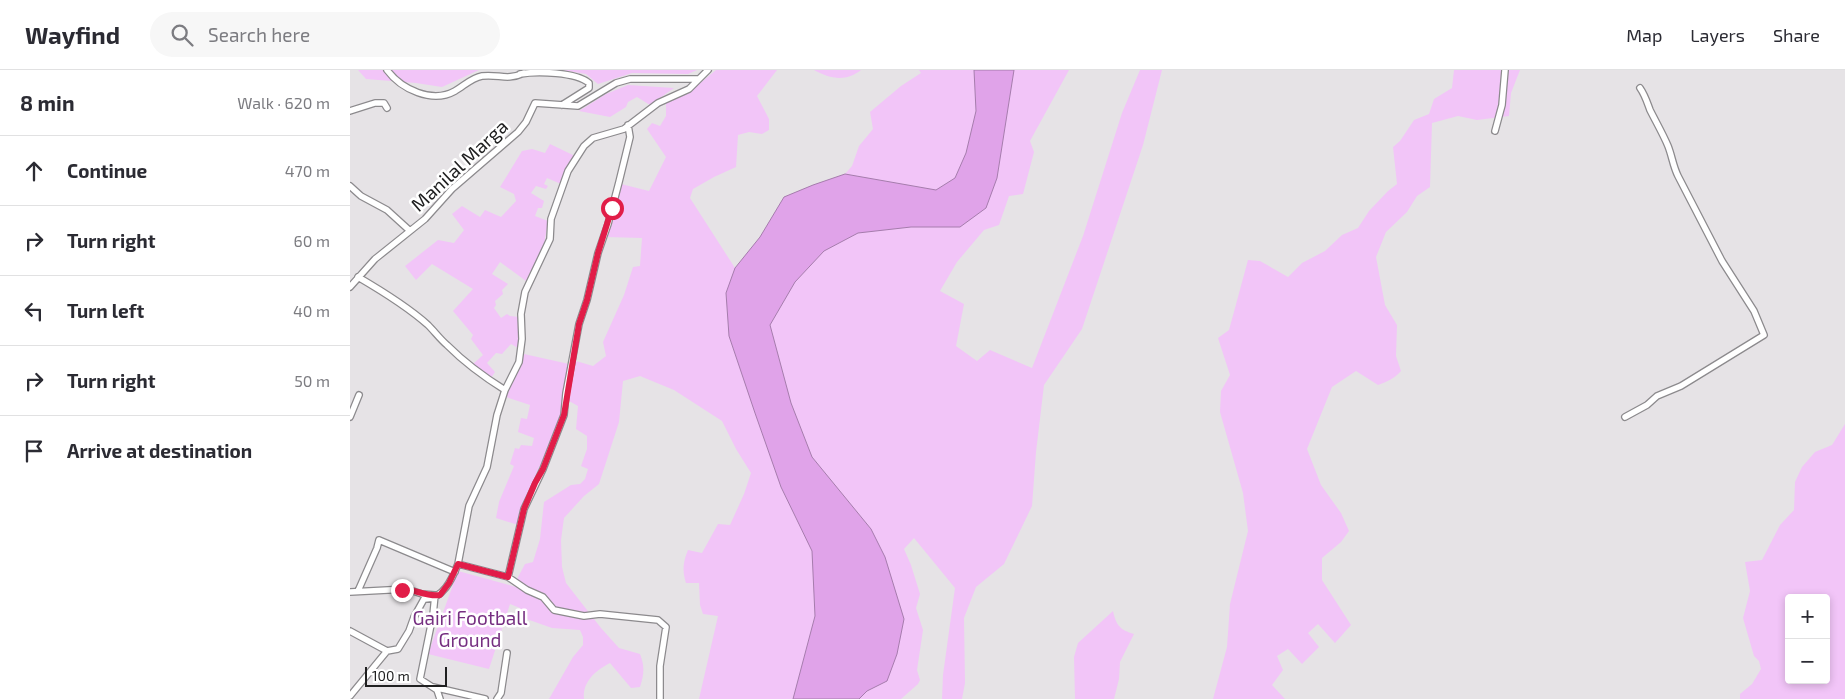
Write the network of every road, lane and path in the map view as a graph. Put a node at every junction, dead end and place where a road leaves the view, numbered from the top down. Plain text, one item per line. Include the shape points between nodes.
1 (387, 70) edge
2 (499, 70) edge
3 (708, 70) edge
4 (1505, 70) edge
5 (524, 73) junction
6 (698, 78) junction
7 (1640, 88) dead end
8 (560, 106) junction
9 (387, 108) dead end
10 (350, 111) edge
11 (628, 125) junction
12 (1495, 131) dead end
13 (350, 186) edge
14 (409, 230) junction
15 (358, 277) junction
16 (350, 287) edge
17 (505, 390) junction
18 (359, 394) dead end
19 (350, 417) edge
20 (1625, 417) dead end
21 (458, 564) junction
22 (455, 572) junction
23 (508, 577) junction
24 (358, 591) junction
25 (350, 592) edge
26 (435, 596) junction
27 (350, 631) edge
28 (387, 651) junction
29 (507, 653) dead end
30 (431, 686) junction
31 (350, 696) edge
32 (440, 699) edge
33 (485, 699) edge
34 (498, 699) edge
35 (660, 699) edge

1 - 5 street via 413,92 444,96 481,76 506,78
2 - 5 street via 510,75
3 - 6 street
4 - 12 street via 1502,105
5 - 8 street via 574,76 589,83 584,92
6 - 8 street, Manilal Marga via 630,79 611,85 578,106
6 - 11 street via 689,89 658,103
7 - 20 street via 1678,176 1764,335
8 - 14 street, Manilal Marga via 535,103 518,132 452,189 425,219
9 - 10 street via 384,103 375,103
11 - 17 street via 611,134 593,138 568,171 551,219 550,239 525,292 519,362
11 - 23 street via 630,137 619,182 579,324 564,415 524,509
13 - 14 street via 387,210
14 - 15 street, Manilal Marga
15 - 16 street, Manilal Marga
15 - 17 street via 415,315 480,375
17 - 21 street via 488,467 470,506
18 - 19 street
21 - 22 street
21 - 23 street
22 - 24 street via 379,540
22 - 26 street via 444,591
23 - 35 street via 543,597 554,610 584,616 600,614 658,620 666,627 660,666
24 - 25 street
24 - 26 street via 407,589
26 - 28 street via 421,603 398,649
26 - 30 street via 420,679
27 - 28 street
28 - 31 street
29 - 34 street
30 - 32 street via 437,690
30 - 33 street

